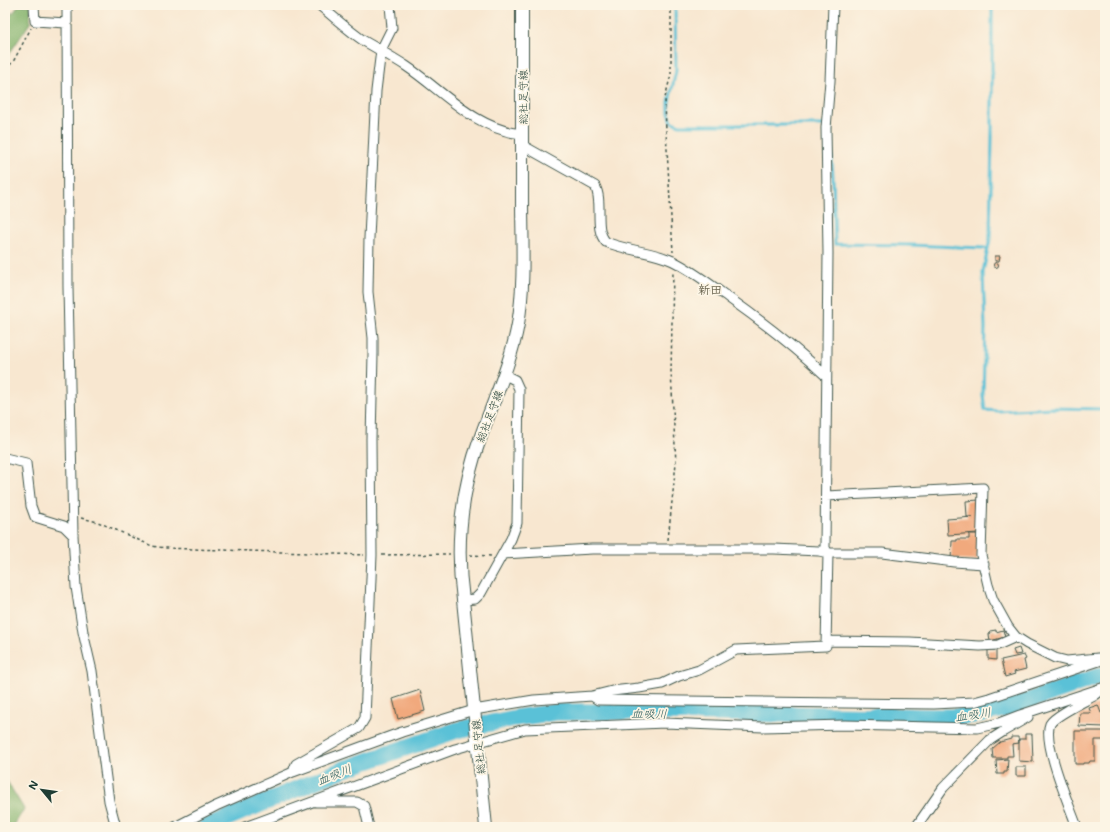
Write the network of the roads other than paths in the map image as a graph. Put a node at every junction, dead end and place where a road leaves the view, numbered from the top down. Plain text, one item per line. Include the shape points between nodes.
1 (34, 5) edge
2 (67, 5) edge
3 (319, 5) edge
4 (390, 5) edge
5 (522, 5) edge
6 (833, 5) edge
7 (66, 23) junction
8 (380, 50) junction
9 (522, 139) junction
10 (505, 375) junction
11 (826, 376) junction
12 (5, 458) edge
13 (826, 496) junction
14 (73, 535) junction
15 (828, 553) junction
16 (502, 555) junction
17 (984, 564) junction
18 (464, 600) junction
19 (1016, 637) junction
20 (826, 641) junction
21 (1105, 658) edge
22 (1104, 687) edge
23 (592, 696) junction
24 (1039, 710) junction
25 (474, 713) junction
26 (477, 740) junction
27 (293, 772) junction
28 (309, 802) junction
29 (116, 827) edge
30 (175, 827) edge
31 (245, 827) edge
32 (369, 827) edge
33 (486, 827) edge
34 (916, 827) edge
35 (1077, 827) edge

1 - 7 street via 34,21
2 - 7 street
3 - 8 street
4 - 8 street via 392,28
5 - 9 main road, 総社足守線
6 - 11 street via 826,128
7 - 14 street via 68,319
8 - 9 street via 406,66 448,100 492,126
8 - 27 street via 368,292 373,338 372,555 365,718 359,728 296,764
9 - 10 main road, 総社足守線 via 521,295 518,325
9 - 11 street via 595,186 598,190 602,239 626,249 673,261 765,324
10 - 16 street via 515,380 519,390 518,483 517,523
10 - 18 main road, 総社足守線 via 480,437 463,496 459,532 460,576
11 - 13 street
12 - 14 street via 26,463 31,506 35,517 64,526
13 - 15 street via 825,548
13 - 17 street via 983,488 981,555
14 - 29 street via 76,587 92,671 109,801
15 - 16 street via 667,548 592,549
15 - 17 street via 882,553
15 - 20 street
16 - 18 street via 482,593 475,599
17 - 19 street via 993,600
18 - 25 main road, 総社足守線
19 - 20 street via 998,644 980,646
19 - 21 street via 1055,658 1067,661
20 - 23 street via 826,646 736,650 699,670 662,684
21 - 23 street via 974,702 926,704 598,700
22 - 24 street
22 - 35 street via 1094,696 1055,718 1050,725 1051,753
23 - 25 street via 534,700
24 - 26 street via 999,724 977,728 845,725 763,727 665,723 525,729
24 - 34 street via 990,740 943,788
25 - 26 main road, 総社足守線
25 - 27 street via 402,732
26 - 28 street
26 - 33 main road, 総社足守線
27 - 30 street
28 - 31 street
28 - 32 street via 357,802 364,806

